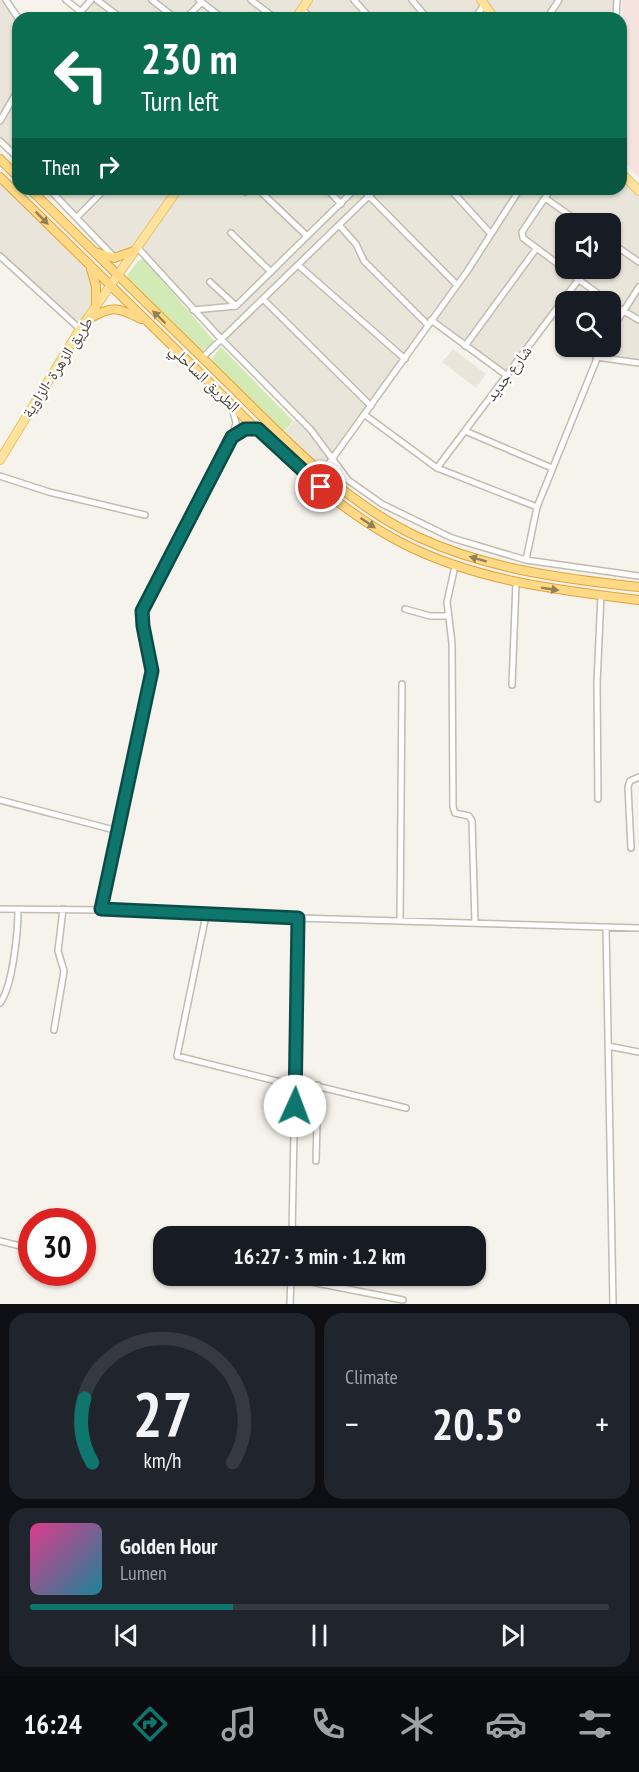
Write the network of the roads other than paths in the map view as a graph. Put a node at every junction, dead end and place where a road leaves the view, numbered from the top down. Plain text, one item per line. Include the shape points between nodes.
1 (66, 0) edge
2 (91, 0) edge
3 (97, 0) edge
4 (152, 0) edge
5 (250, 0) edge
6 (308, 0) edge
7 (354, 0) edge
8 (412, 0) edge
9 (203, 1) edge
10 (302, 9) junction
11 (81, 12) joint
12 (113, 12) edge
13 (167, 12) edge
14 (192, 12) edge
15 (215, 12) edge
16 (267, 12) edge
17 (300, 12) edge
18 (305, 12) edge
19 (364, 12) edge
20 (422, 12) edge
21 (12, 101) edge
22 (0, 121) edge
23 (0, 141) edge
24 (12, 152) edge
25 (0, 159) edge
26 (12, 171) edge
27 (0, 177) edge
28 (627, 178) edge
29 (12, 189) edge
30 (639, 191) edge
31 (18, 195) edge
32 (36, 195) edge
33 (55, 195) edge
34 (99, 195) edge
35 (174, 195) edge
36 (264, 195) edge
37 (333, 195) edge
38 (349, 195) edge
39 (369, 195) joint
40 (455, 195) edge
41 (516, 195) edge
42 (547, 195) edge
43 (545, 198) junction
44 (341, 204) junction
45 (566, 213) edge
46 (77, 217) junction
47 (339, 225) junction
48 (231, 233) dead end
49 (491, 234) junction
50 (307, 236) junction
51 (136, 249) junction
52 (536, 249) junction
53 (621, 250) edge
54 (92, 251) junction
55 (0, 256) edge
56 (114, 258) junction
57 (555, 262) edge
58 (639, 262) edge
59 (298, 265) junction
60 (90, 266) junction
61 (271, 272) junction
62 (117, 277) junction
63 (579, 279) joint
64 (210, 282) dead end
65 (457, 285) junction
66 (110, 286) junction
67 (639, 287) edge
68 (595, 291) edge
69 (264, 300) junction
70 (236, 306) junction
71 (96, 307) junction
72 (193, 310) junction
73 (622, 313) joint
74 (87, 320) junction
75 (639, 320) edge
76 (148, 322) junction
77 (430, 323) junction
78 (80, 329) junction
79 (222, 340) junction
80 (465, 346) junction
81 (596, 357) joint
82 (202, 358) junction
83 (405, 359) junction
84 (639, 363) edge
85 (506, 375) junction
86 (232, 405) junction
87 (371, 406) junction
88 (365, 416) junction
89 (258, 429) junction
90 (465, 431) junction
91 (232, 437) junction
92 (0, 460) edge
93 (332, 460) junction
94 (437, 468) junction
95 (552, 468) junction
96 (322, 473) junction
97 (0, 476) edge
98 (537, 507) junction
99 (145, 515) dead end
100 (526, 560) junction
101 (455, 566) junction
102 (639, 576) edge
103 (516, 583) junction
104 (639, 587) edge
105 (601, 595) junction
106 (639, 600) edge
107 (405, 609) dead end
108 (448, 616) junction
109 (402, 684) dead end
110 (512, 685) dead end
111 (639, 777) edge
112 (598, 799) dead end
113 (0, 800) edge
114 (118, 831) junction
115 (631, 848) dead end
116 (0, 909) edge
117 (18, 909) junction
118 (63, 909) junction
119 (101, 909) junction
120 (206, 915) junction
121 (298, 918) junction
122 (399, 921) junction
123 (475, 923) junction
124 (606, 927) junction
125 (639, 928) edge
126 (0, 1003) edge
127 (54, 1030) dead end
128 (608, 1046) junction
129 (639, 1052) edge
130 (296, 1084) junction
131 (318, 1085) junction
132 (406, 1108) dead end
133 (316, 1161) dead end
134 (292, 1226) edge
135 (0, 1241) edge
136 (18, 1246) edge
137 (291, 1286) edge
138 (338, 1286) edge
139 (403, 1300) dead end
140 (290, 1304) edge
141 (613, 1304) edge

1 - 11 street
2 - 11 street
3 - 12 street
4 - 13 street
5 - 16 street
6 - 10 main road
7 - 19 street
8 - 20 street
9 - 14 street
9 - 15 street
10 - 17 main road
10 - 18 street
21 - 22 street
23 - 24 street
25 - 26 highway
27 -> 29 highway, الطريق الساحلي
28 - 30 main road
31 -> 60 highway, الطريق الساحلي
32 - 54 highway, الطريق الساحلي
33 - 46 street
34 - 46 street
35 - 51 main road, طريق الزهرة -الزاوية
36 - 50 street
37 - 44 street
38 - 44 street
39 - 47 street
39 - 65 street
40 - 49 street
41 - 49 street
42 - 43 street
43 - 45 street
43 - 52 street via 522,234
44 - 50 street
46 - 56 street
47 - 59 street
47 - 77 street via 356,244 364,261
48 - 61 street
49 - 65 street
50 - 61 street
51 - 56 highway
51 - 62 main road, طريق الزهرة -الزاوية
51 - 72 street
52 - 57 street
52 - 80 street
53 - 58 street
54 - 56 highway
54 - 62 highway, الطريق الساحلي
55 - 78 street
59 - 69 street
59 - 83 street
60 - 66 highway, الطريق الساحلي
60 - 71 highway via 96,286
61 - 70 street
62 - 66 main road, طريق الزهرة -الزاوية
82 -> 62 highway, الطريق الساحلي
63 - 68 street
63 - 85 street, شارع جديد
64 - 70 street
65 - 77 street
66 - 71 main road, طريق الزهرة -الزاوية
66 - 76 highway, الطريق الساحلي
67 - 73 street
69 - 79 street
69 - 87 street
70 - 72 street
71 - 74 main road, طريق الزهرة -الزاوية
72 - 79 street
73 - 75 street
74 - 76 highway via 105,309 115,308
74 - 78 main road, طريق الزهرة -الزاوية
76 - 86 highway, الطريق الساحلي
77 - 80 street
77 - 83 street
78 - 92 main road, طريق الزهرة -الزاوية
79 - 82 street
79 - 93 street via 311,429
80 - 85 street
81 - 84 street
81 - 95 street
82 - 96 highway, الطريق الساحلي
83 - 87 street
85 - 90 street, شارع جديد
86 - 89 highway, الطريق الساحلي
86 - 91 street via 236,423
87 - 88 street
88 - 93 street
88 - 94 street
89 - 91 street via 245,429
89 -> 101 highway, الطريق الساحلي via 364,520 402,543
90 - 94 street, شارع جديد
90 - 95 street
91 - 114 street via 142,611 152,671
93 - 96 street
93 - 100 street via 356,486 399,514 452,537
94 - 98 street
95 - 98 street
104 -> 96 highway, الطريق الساحلي via 526,571 463,555 392,523
97 - 99 street
98 - 100 street
100 - 102 street
101 - 103 highway, الطريق الساحلي
101 - 108 street
103 -> 105 highway, الطريق الساحلي
103 - 110 street
105 - 106 highway, الطريق الساحلي
105 - 112 street
107 - 108 street
108 - 123 street via 452,643 453,807 455,813 469,816 472,821
109 - 122 street
111 - 115 street via 627,787
113 - 114 street
114 - 119 street
116 - 117 street
117 - 118 street
117 - 126 street via 9,975
118 - 119 street
118 - 127 street via 58,951 64,971
119 - 120 street
120 - 121 street
120 - 130 street via 177,1056
121 - 122 street
121 - 130 street
122 - 123 street
123 - 124 street
124 - 125 street
124 - 128 street
128 - 129 street
128 - 141 street
130 - 131 street
130 - 134 street
131 - 132 street
131 - 133 street
135 - 136 street
137 - 140 street
138 - 139 street

